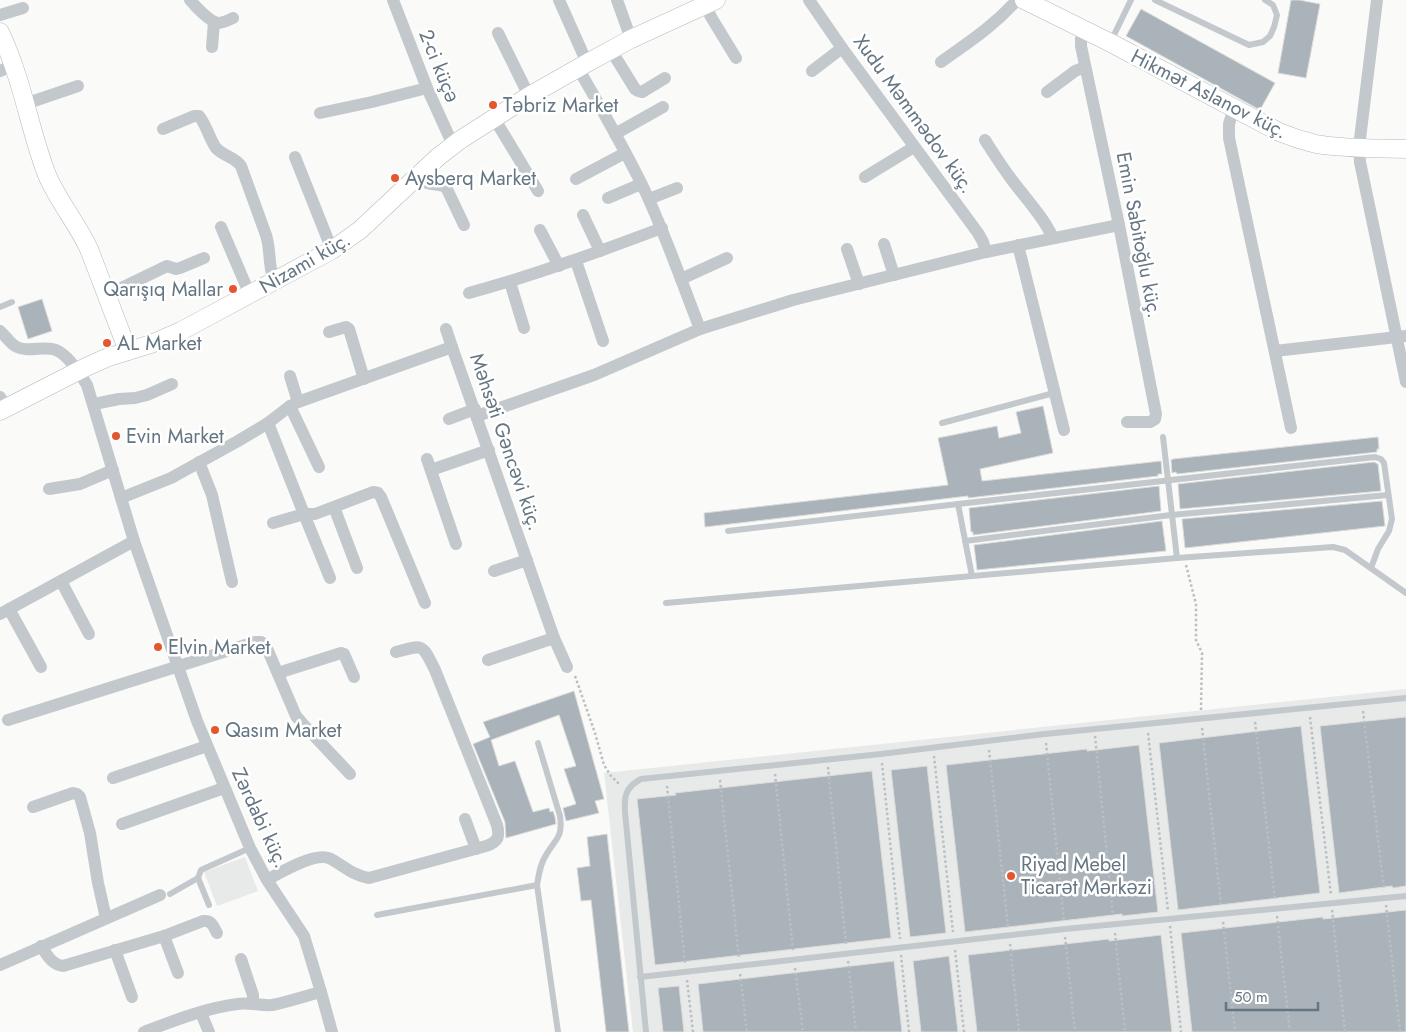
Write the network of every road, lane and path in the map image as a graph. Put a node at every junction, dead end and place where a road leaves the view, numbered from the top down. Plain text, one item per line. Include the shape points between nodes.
1 (190, 0) edge
2 (393, 0) edge
3 (559, 0) edge
4 (617, 0) edge
5 (809, 0) edge
6 (1017, 0) edge
7 (1024, 0) edge
8 (1131, 0) edge
9 (1154, 0) edge
10 (1265, 0) edge
11 (1377, 0) edge
12 (708, 2) edge
13 (23, 8) dead end
14 (0, 15) edge
15 (233, 18) dead end
16 (214, 22) junction
17 (1084, 30) junction
18 (0, 32) edge
19 (498, 33) dead end
20 (631, 39) junction
21 (1110, 42) junction
22 (212, 47) dead end
23 (842, 48) junction
24 (611, 50) junction
25 (736, 58) dead end
26 (941, 62) dead end
27 (582, 65) junction
28 (1085, 67) junction
29 (7, 68) edge
30 (812, 71) dead end
31 (665, 78) dead end
32 (78, 86) dead end
33 (427, 88) junction
34 (1047, 92) dead end
35 (529, 96) junction
36 (25, 104) junction
37 (663, 107) dead end
38 (1234, 108) junction
39 (320, 113) dead end
40 (494, 118) junction
41 (163, 129) dead end
42 (615, 134) junction
43 (985, 140) dead end
44 (453, 145) junction
45 (914, 147) junction
46 (1359, 147) junction
47 (1406, 150) edge
48 (625, 153) junction
49 (295, 157) dead end
50 (418, 176) junction
51 (866, 177) dead end
52 (576, 178) dead end
53 (641, 184) junction
54 (677, 188) dead end
55 (538, 191) dead end
56 (608, 198) dead end
57 (648, 199) junction
58 (583, 215) dead end
59 (1119, 225) junction
60 (464, 226) dead end
61 (221, 227) dead end
62 (662, 228) junction
63 (540, 230) dead end
64 (1053, 238) junction
65 (884, 244) dead end
66 (1018, 245) junction
67 (847, 249) dead end
68 (332, 250) junction
69 (600, 252) junction
70 (986, 252) junction
71 (204, 258) dead end
72 (727, 258) dead end
73 (576, 260) junction
74 (559, 266) junction
75 (894, 275) junction
76 (681, 279) junction
77 (274, 282) junction
78 (510, 282) junction
79 (859, 284) junction
80 (469, 293) dead end
81 (107, 294) junction
82 (250, 295) junction
83 (12, 302) dead end
84 (0, 307) edge
85 (524, 328) dead end
86 (446, 329) dead end
87 (700, 329) junction
88 (0, 331) edge
89 (329, 332) dead end
90 (1401, 336) edge
91 (603, 341) dead end
92 (452, 347) junction
93 (128, 351) junction
94 (1275, 351) junction
95 (77, 370) junction
96 (290, 376) dead end
97 (364, 379) junction
98 (1406, 382) edge
99 (172, 384) dead end
100 (1054, 393) junction
101 (94, 404) junction
102 (294, 404) junction
103 (2, 406) edge
104 (476, 413) junction
105 (449, 419) dead end
106 (1127, 422) dead end
107 (268, 423) junction
108 (942, 424) dead end
109 (1291, 428) dead end
110 (1064, 430) dead end
111 (1163, 437) dead end
112 (489, 450) junction
113 (200, 462) junction
114 (319, 467) dead end
115 (113, 470) junction
116 (1168, 481) junction
117 (49, 489) dead end
118 (1388, 495) junction
119 (121, 498) junction
120 (958, 504) junction
121 (334, 507) junction
122 (304, 514) junction
123 (1171, 515) junction
124 (273, 523) dead end
125 (728, 532) dead end
126 (134, 541) junction
127 (965, 541) junction
128 (456, 544) dead end
129 (1177, 558) junction
130 (527, 560) junction
131 (357, 568) dead end
132 (1371, 568) junction
133 (494, 571) dead end
134 (972, 576) junction
135 (330, 578) dead end
136 (61, 581) junction
137 (232, 582) dead end
138 (1406, 593) edge
139 (425, 603) dead end
140 (666, 603) dead end
141 (5, 612) edge
142 (89, 634) dead end
143 (554, 638) junction
144 (396, 652) dead end
145 (488, 660) dead end
146 (41, 667) dead end
147 (177, 667) junction
148 (567, 667) joint
149 (278, 673) junction
150 (354, 677) dead end
151 (1406, 698) edge
152 (1362, 702) junction
153 (1309, 708) junction
154 (1254, 713) junction
155 (1201, 718) junction
156 (8, 720) dead end
157 (1148, 724) junction
158 (1094, 730) junction
159 (1045, 734) junction
160 (988, 741) junction
161 (538, 743) dead end
162 (207, 746) junction
163 (933, 747) junction
164 (881, 754) junction
165 (828, 760) junction
166 (774, 766) junction
167 (719, 771) junction
168 (350, 774) dead end
169 (666, 777) junction
170 (113, 778) dead end
171 (224, 788) junction
172 (628, 790) junction
173 (33, 807) dead end
174 (465, 819) dead end
175 (122, 824) dead end
176 (250, 848) junction
177 (476, 849) junction
178 (198, 878) junction
179 (267, 880) junction
180 (538, 885) junction
181 (165, 894) joint
182 (1406, 896) edge
183 (1385, 898) junction
184 (1332, 903) junction
185 (209, 905) dead end
186 (1276, 908) junction
187 (1222, 913) junction
188 (378, 916) dead end
189 (106, 918) junction
190 (1169, 918) junction
191 (1114, 924) junction
192 (1064, 929) junction
193 (217, 933) dead end
194 (164, 936) junction
195 (1009, 936) junction
196 (955, 942) junction
197 (41, 946) junction
198 (901, 948) junction
199 (115, 950) junction
200 (847, 954) junction
201 (241, 959) dead end
202 (794, 961) junction
203 (0, 964) edge
204 (740, 966) junction
205 (686, 972) junction
206 (178, 973) dead end
207 (640, 978) junction
208 (321, 992) junction
209 (132, 997) dead end
210 (253, 1003) junction
211 (201, 1013) junction
212 (144, 1032) edge
213 (209, 1032) edge
214 (332, 1032) edge
215 (558, 1032) edge
216 (646, 1032) edge
217 (692, 1032) edge
218 (747, 1032) edge
219 (803, 1032) edge
220 (856, 1032) edge
221 (909, 1032) edge
222 (964, 1032) edge
223 (1019, 1032) edge
224 (1075, 1032) edge
225 (1125, 1032) edge
226 (1181, 1032) edge
227 (1235, 1032) edge
228 (1290, 1032) edge
229 (1345, 1032) edge
230 (1400, 1032) edge

1 - 16 street
2 - 33 street, 2-ci küçə
3 - 27 street
4 - 20 street
5 - 23 street, Xudu Məmmədov küç.
6 - 26 street via 989,28
7 - 17 street, Hikmət Aslanov küç.
8 - 21 lane
9 - 10 lane via 1249,45 1263,42 1274,27 1277,15 1273,4
11 - 46 street
12 - 20 street, Nizami küç.
12 - 25 street
13 - 14 street
15 - 16 street
16 - 22 street
17 - 21 street, Hikmət Aslanov küç.
17 - 28 street, Emin Sabitoğlu küç. via 1081,46
18 - 29 street
19 - 35 street
20 - 24 street, Nizami küç.
21 - 38 street, Hikmət Aslanov küç.
23 - 30 street
23 - 45 street, Xudu Məmmədov küç.
24 - 27 street, Nizami küç.
24 - 31 street via 638,91 642,92
27 - 35 street, Nizami küç.
27 - 42 street
28 - 34 street
28 - 59 street, Emin Sabitoğlu küç.
29 - 36 street
32 - 36 street
33 - 39 street
33 - 44 street, 2-ci küçə
35 - 40 street, Nizami küç.
36 - 81 street via 51,182 82,235
37 - 42 street
38 - 46 street, Hikmət Aslanov küç. via 1279,132 1304,141
38 - 94 street via 1229,138
40 - 44 street, Nizami küç.
40 - 55 street
41 - 77 street via 199,116 217,149 241,166 269,243
42 - 48 street
43 - 64 street
44 - 50 street, Nizami küç.
45 - 51 street
45 - 70 street, Xudu Məmmədov küç. via 978,233
46 - 47 street, Hikmət Aslanov küç.
46 - 90 street via 1362,173
48 - 52 street
48 - 53 street
49 - 68 street
50 - 60 street via 426,183 446,187
50 - 68 street, Nizami küç. via 360,230
53 - 56 street
53 - 57 street
54 - 57 street
57 - 62 street
58 - 69 street
59 - 64 street
59 - 106 street, Emin Sabitoğlu küç. via 1156,414 1150,422
61 - 82 street
62 - 69 street
62 - 76 street
63 - 74 street
64 - 66 street
65 - 75 street
66 - 70 street
66 - 100 street
67 - 79 street
68 - 77 street, Nizami küç.
69 - 73 street
70 - 75 street
71 - 81 street via 176,269 167,266
72 - 76 street
73 - 74 street
73 - 91 street
74 - 78 street
75 - 79 street
76 - 87 street
77 - 82 street, Nizami küç.
78 - 80 street
78 - 85 street
79 - 87 street via 793,300
81 - 93 street
82 - 93 street, Nizami küç. via 181,331
83 - 84 lane
86 - 92 street
87 - 104 street via 594,375
88 - 95 street, Zərdabi küç. via 17,347 56,350
89 - 97 street via 349,329
90 - 94 street
90 - 98 street
92 - 97 street, Məhsəti Gəncəvi küç.
92 - 104 street, Məhsəti Gəncəvi küç.
93 - 95 street, Nizami küç.
94 - 109 street
95 - 101 street, Zərdabi küç.
95 - 103 street, Nizami küç.
96 - 102 street
97 - 102 street, Məhsəti Gəncəvi küç.
99 - 101 street via 147,395
100 - 108 lane
100 - 110 street
101 - 115 street, Zərdabi küç.
102 - 107 street, Məhsəti Gəncəvi küç.
102 - 114 street
104 - 105 street
104 - 112 street, Məhsəti Gəncəvi küç.
107 - 113 street, Məhsəti Gəncəvi küç.
107 - 122 street
111 - 116 lane
112 - 128 street via 429,464
112 - 130 street, Məhsəti Gəncəvi küç.
113 - 119 street, Məhsəti Gəncəvi küç.
113 - 137 street via 212,495
115 - 117 street via 80,484
115 - 119 street, Zərdabi küç.
116 - 118 lane via 1375,457 1384,463
116 - 120 lane
116 - 123 lane
118 - 123 lane
118 - 132 lane via 1392,519
119 - 126 street, Zərdabi küç.
120 - 125 lane
120 - 127 lane
121 - 122 street
121 - 131 street
121 - 139 street via 378,493
122 - 124 street
122 - 135 street
123 - 127 lane
123 - 129 lane
126 - 136 street
126 - 147 street, Zərdabi küç.
127 - 134 lane
129 - 132 lane via 1333,547 1345,550
129 - 134 lane
129 - 155 path via 1186,566 1196,604 1196,640 1202,653
130 - 133 street
130 - 143 street, Məhsəti Gəncəvi küç.
132 - 138 lane
134 - 140 lane
136 - 141 street
136 - 142 street
141 - 146 street
143 - 145 street
143 - 148 street, Məhsəti Gəncəvi küç.
144 - 177 street via 416,646 421,648 435,670 497,825 498,838 494,843
147 - 149 street via 261,642
147 - 156 street
147 - 162 street, Zərdabi küç.
148 - 172 path via 575,675 604,765 611,776
149 - 150 street via 340,653 346,657
149 - 168 street via 296,716
151 - 152 lane
152 - 153 lane
152 - 183 path
153 - 154 lane
153 - 184 path
154 - 155 lane
154 - 186 path
155 - 157 lane
155 - 187 path
157 - 158 lane
157 - 190 path
158 - 159 lane
158 - 191 path
159 - 160 lane
159 - 192 path
160 - 163 lane
160 - 195 path
161 - 180 lane via 560,816 561,831 545,855
162 - 170 street
162 - 171 street, Zərdabi küç.
163 - 164 lane
163 - 196 path
164 - 165 lane
164 - 198 path
165 - 166 lane
165 - 200 path
166 - 167 lane
166 - 202 path
167 - 169 lane
167 - 204 path
169 - 172 lane via 641,779
169 - 205 path
171 - 175 street
171 - 176 street, Zərdabi küç.
172 - 207 lane via 624,812
173 - 189 street via 73,793 80,797
174 - 177 street
176 - 178 lane via 201,870
176 - 179 street, Zərdabi küç.
177 - 179 street via 369,878 352,873 326,856 319,856
178 - 181 lane
178 - 185 lane
179 - 208 street, Zərdabi küç. via 304,936
180 - 188 lane
180 - 215 lane
181 - 189 street
182 - 183 lane
183 - 184 lane
183 - 230 path
184 - 186 lane
184 - 229 path
186 - 187 lane
186 - 228 path
187 - 190 lane
187 - 227 path
189 - 197 street
190 - 191 lane
190 - 226 path
191 - 192 lane
191 - 225 path
192 - 195 lane
192 - 224 path
193 - 194 street via 212,923 203,921
194 - 199 street
194 - 206 street
195 - 196 lane
195 - 223 path
196 - 198 lane
196 - 222 path
197 - 199 street via 60,966
197 - 203 street
198 - 200 lane
198 - 221 path
199 - 209 street
200 - 202 lane
200 - 220 path
201 - 210 street
202 - 204 lane
202 - 219 path
204 - 205 lane
204 - 218 path
205 - 207 lane
205 - 217 path
207 - 216 lane
208 - 210 street via 273,1004
208 - 214 street, Zərdabi küç.
210 - 211 street
211 - 212 street
211 - 213 street

